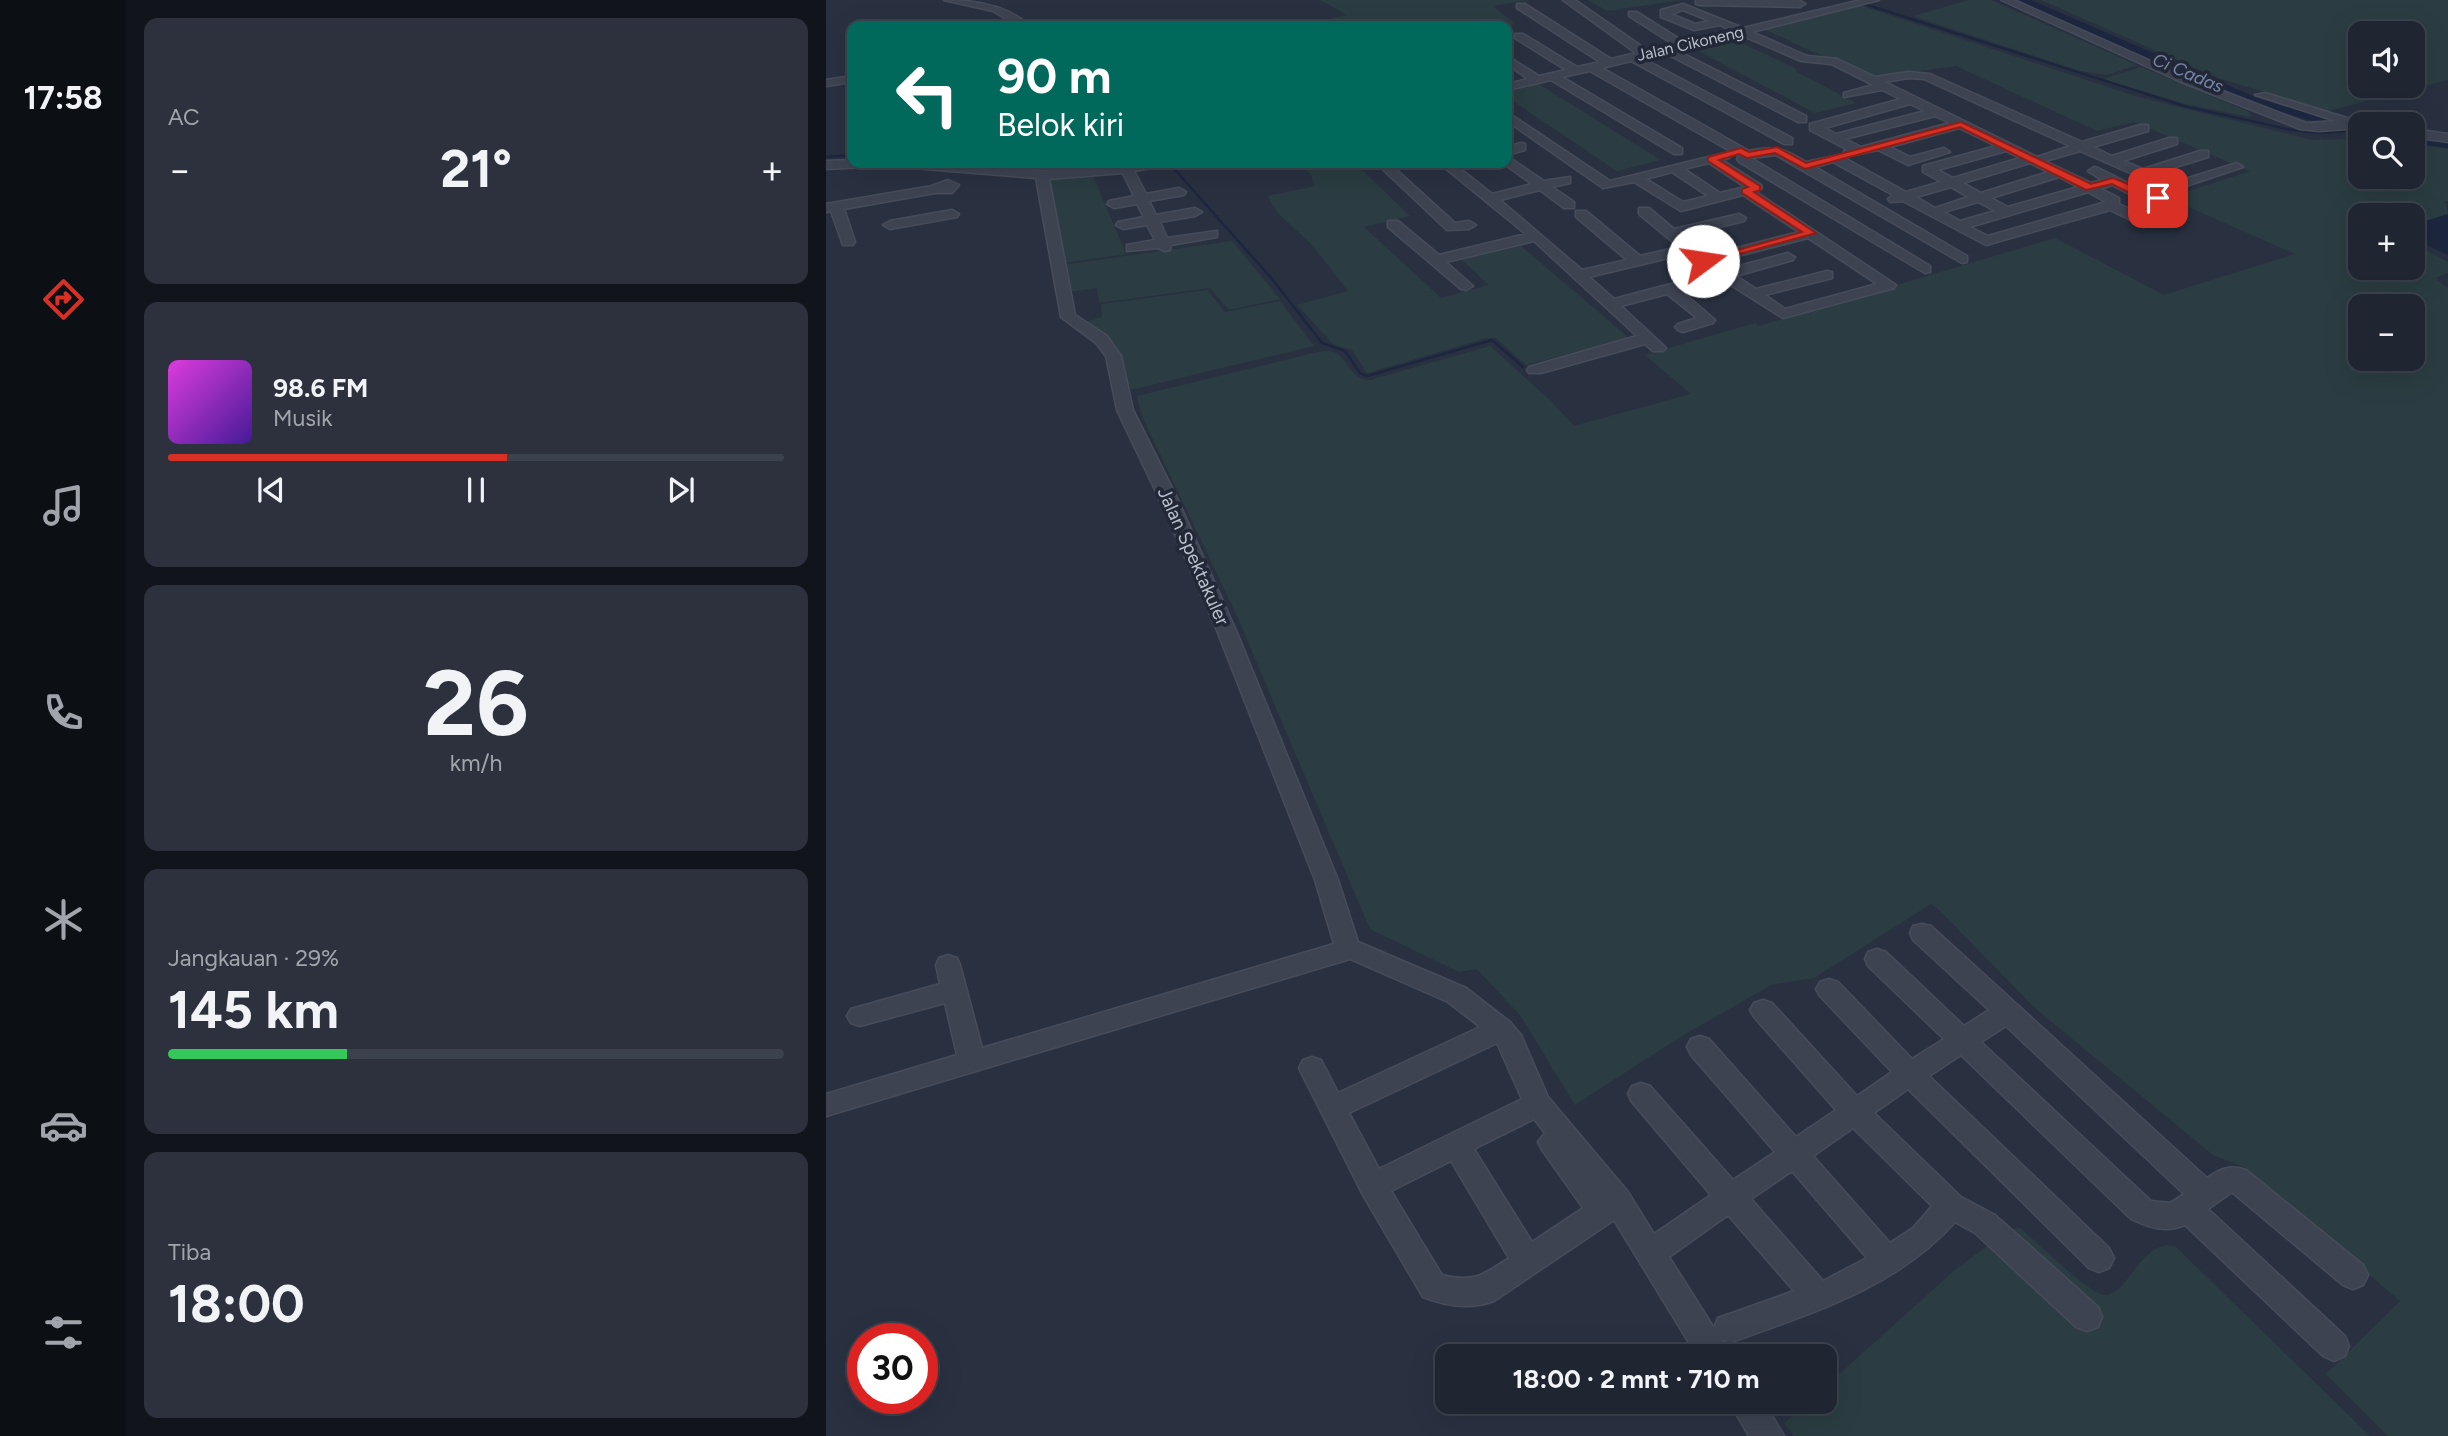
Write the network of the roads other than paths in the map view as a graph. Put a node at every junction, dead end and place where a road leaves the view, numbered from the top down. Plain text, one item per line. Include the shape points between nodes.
1 (949, 0) edge
2 (1568, 0) edge
3 (1711, 0) edge
4 (2006, 0) edge
5 (2032, 0) edge
6 (1865, 2) edge
7 (989, 4) edge
8 (1739, 5) edge
9 (1521, 6) dead end
10 (1633, 14) dead end
11 (1017, 21) edge
12 (1721, 22) dead end
13 (1781, 22) junction
14 (1743, 31) junction
15 (1519, 36) dead end
16 (2126, 40) dead end
17 (1681, 45) junction
18 (1666, 49) junction
19 (1645, 54) junction
20 (1632, 57) junction
21 (1512, 62) edge
22 (1609, 63) junction
23 (1592, 67) junction
24 (1576, 71) junction
25 (2202, 73) dead end
26 (1552, 76) junction
27 (1739, 76) dead end
28 (847, 80) edge
29 (1537, 80) junction
30 (1725, 80) junction
31 (1879, 82) junction
32 (826, 83) edge
33 (1512, 86) edge
34 (1628, 86) junction
35 (1688, 88) junction
36 (2241, 88) dead end
37 (1608, 91) dead end
38 (1674, 92) dead end
39 (2254, 92) dead end
40 (1848, 95) dead end
41 (1911, 100) junction
42 (1631, 110) dead end
43 (1936, 112) junction
44 (1530, 113) dead end
45 (1614, 113) junction
46 (1512, 116) edge
47 (1512, 120) edge
48 (2348, 121) edge
49 (1961, 124) junction
50 (2348, 124) edge
51 (2034, 125) junction
52 (2144, 128) dead end
53 (1765, 130) junction
54 (2091, 130) dead end
55 (1562, 135) dead end
56 (2425, 135) edge
57 (1993, 137) junction
58 (1834, 138) junction
59 (2063, 138) junction
60 (2448, 138) edge
61 (1544, 140) junction
62 (1788, 141) dead end
63 (2173, 141) dead end
64 (1880, 146) junction
65 (2007, 147) junction
66 (2081, 147) junction
67 (1512, 149) edge
68 (1859, 151) junction
69 (1744, 153) junction
70 (2204, 154) dead end
71 (2033, 156) junction
72 (1685, 157) junction
73 (1835, 158) junction
74 (1712, 159) junction
75 (2112, 160) junction
76 (847, 163) edge
77 (1512, 164) edge
78 (826, 165) edge
79 (1805, 166) junction
80 (2237, 167) dead end
81 (850, 168) edge
82 (939, 168) edge
83 (1133, 168) edge
84 (1387, 168) edge
85 (1452, 168) edge
86 (1674, 168) junction
87 (946, 169) junction
88 (1128, 169) junction
89 (1927, 169) junction
90 (2094, 171) dead end
91 (2060, 173) junction
92 (2141, 174) junction
93 (1042, 175) junction
94 (847, 178) dead end
95 (1636, 178) junction
96 (1565, 180) dead end
97 (2113, 181) junction
98 (1877, 182) junction
99 (1952, 183) junction
100 (1540, 187) junction
101 (2090, 188) junction
102 (1746, 191) junction
103 (1179, 192) dead end
104 (1902, 197) junction
105 (1980, 197) junction
106 (2145, 197) dead end
107 (879, 198) junction
108 (1143, 198) junction
109 (1491, 198) junction
110 (1719, 198) junction
111 (1114, 204) dead end
112 (2111, 205) junction
113 (1870, 206) junction
114 (831, 207) edge
115 (1941, 209) dead end
116 (1575, 210) junction
117 (1598, 210) dead end
118 (1195, 212) dead end
119 (2007, 212) junction
120 (952, 214) dead end
121 (1675, 214) dead end
122 (1835, 215) junction
123 (1649, 216) junction
124 (1739, 218) dead end
125 (2137, 218) dead end
126 (1562, 219) dead end
127 (1154, 220) junction
128 (1393, 224) dead end
129 (1123, 225) dead end
130 (1469, 225) dead end
131 (1635, 225) dead end
132 (1957, 226) junction
133 (1811, 233) junction
134 (1212, 234) dead end
135 (1672, 234) junction
136 (1537, 236) junction
137 (848, 242) dead end
138 (1164, 245) junction
139 (1829, 246) junction
140 (1132, 248) dead end
141 (1806, 252) dead end
142 (1788, 257) dead end
143 (1962, 259) dead end
144 (1436, 260) junction
145 (1703, 261) dead end
146 (1638, 262) junction
147 (1859, 265) junction
148 (1925, 269) dead end
149 (1579, 275) junction
150 (1725, 275) junction
151 (1466, 286) dead end
152 (1671, 289) junction
153 (1754, 294) junction
154 (1611, 304) junction
155 (1728, 315) dead end
156 (1708, 320) junction
157 (1683, 327) dead end
158 (1535, 370) dead end
159 (1922, 933) dead end
160 (1347, 948) junction
161 (1877, 959) dead end
162 (948, 965) dead end
163 (1829, 989) dead end
164 (956, 990) junction
165 (1763, 1010) dead end
166 (2007, 1012) junction
167 (860, 1016) dead end
168 (1501, 1029) junction
169 (1963, 1041) junction
170 (1700, 1047) dead end
171 (972, 1062) junction
172 (1312, 1068) dead end
173 (1910, 1074) junction
174 (1641, 1094) dead end
175 (826, 1105) edge
176 (1533, 1107) junction
177 (1332, 1108) junction
178 (1855, 1112) junction
179 (1457, 1146) junction
180 (1794, 1153) junction
181 (1373, 1186) junction
182 (1729, 1198) junction
183 (2195, 1201) junction
184 (1610, 1206) junction
185 (1951, 1206) junction
186 (1650, 1253) junction
187 (2099, 1258) dead end
188 (1527, 1261) junction
189 (1888, 1261) junction
190 (2353, 1275) dead end
191 (1817, 1296) junction
192 (2087, 1317) dead end
193 (1729, 1328) dead end
194 (1707, 1344) edge
195 (2334, 1346) dead end
196 (1753, 1414) edge
197 (1768, 1436) edge

1 - 7 street
2 - 19 street
3 - 8 street via 1700,2
4 - 50 street via 2185,80 2304,126
5 - 16 street
6 - 13 street, Jalan Cikoneng
7 - 11 street
8 - 13 street
9 - 22 street
10 - 17 street
12 - 14 street
13 - 14 street, Jalan Cikoneng
14 - 17 street, Jalan Cikoneng
14 - 31 street via 1805,59 1833,61
15 - 24 street
17 - 18 street, Jalan Cikoneng
18 - 19 street, Jalan Cikoneng
18 - 30 street
19 - 20 street, Jalan Cikoneng
20 - 22 street, Jalan Cikoneng
20 - 35 street
21 - 29 street
22 - 23 street, Jalan Cikoneng
23 - 24 street, Jalan Cikoneng
23 - 34 street
24 - 26 street, Jalan Cikoneng
25 - 36 street
26 - 29 street, Jalan Cikoneng
26 - 45 street
27 - 30 street
28 - 32 street
29 - 33 street, Jalan Cikoneng
30 - 35 street
30 - 53 street via 1802,119
31 - 40 street
31 - 41 street
31 - 51 street via 1918,75
34 - 37 street
34 - 69 street
35 - 38 street
35 - 53 street
39 - 48 street
41 - 43 street
41 - 58 street via 1814,127
42 - 45 street
43 - 49 street
43 - 58 street
44 - 46 street
45 - 72 street
47 - 61 street
49 - 57 street
49 - 64 street
51 - 57 street
51 - 59 street
52 - 66 street
53 - 62 street
54 - 59 street
55 - 61 street
56 - 60 street
57 - 64 street via 1908,161
57 - 65 street
58 - 68 street
59 - 66 street
59 - 71 street
61 - 67 street
61 - 95 street via 1605,184
63 - 75 street
64 - 68 street
65 - 71 street
65 - 89 street
66 - 71 street
66 - 75 street
68 - 73 street
69 - 74 street
69 - 79 street via 1777,150
69 - 122 street via 1743,159
70 - 92 street
71 - 91 street
71 - 99 street
72 - 74 street
72 - 86 street
73 - 79 street
73 - 98 street
74 - 102 street via 1756,188
75 - 92 street
76 - 78 street
77 - 100 street
79 - 113 street
80 - 92 street via 2174,187
81 - 94 street
82 - 87 street
83 - 88 street
84 - 130 street via 1452,227
85 - 109 street
86 - 95 street
86 - 110 street
87 - 93 street
87 - 107 street via 939,186
88 - 93 street
88 - 108 street
89 - 98 street
89 - 99 street
90 - 97 street
91 - 101 street
91 - 105 street
93 - 160 street, Jalan Spektakuler via 1068,317 1112,352 1124,407 1240,661 1327,879
95 - 110 street via 1679,207
96 - 100 street
97 - 101 street
97 - 106 street
98 - 104 street
99 - 104 street
99 - 105 street
100 - 109 street
100 - 116 street
101 - 112 street via 2114,201
101 - 119 street
102 - 110 street
102 - 133 street via 1768,211
103 - 108 street
104 - 113 street
104 - 132 street
105 - 115 street
105 - 119 street
107 - 114 street
107 - 120 street via 891,228
108 - 111 street
108 - 127 street
109 - 136 street
112 - 125 street
112 - 132 street via 1988,242
113 - 122 street
113 - 143 street
114 - 137 street
116 - 117 street
116 - 126 street
116 - 146 street
118 - 127 street
119 - 132 street
121 - 123 street
122 - 148 street
123 - 131 street
123 - 135 street
124 - 135 street
127 - 129 street
127 - 138 street
128 - 144 street
133 - 139 street
133 - 145 street
134 - 138 street
135 - 146 street via 1689,249
136 - 144 street
136 - 149 street
138 - 140 street
139 - 141 street
139 - 147 street
142 - 150 street
144 - 151 street
146 - 149 street
147 - 153 street
147 - 153 street via 1889,285 1783,314
149 - 154 street
150 - 152 street
150 - 153 street
152 - 154 street
152 - 156 street
154 - 158 street via 1653,343
155 - 156 street
156 - 157 street
159 - 166 street
160 - 168 street via 1457,995
160 - 171 street
161 - 169 street
162 - 164 street
163 - 173 street
164 - 167 street
164 - 171 street
165 - 178 street
166 - 169 street
166 - 183 street
168 - 176 street via 1511,1043
168 - 177 street
169 - 173 street
169 - 183 street via 2141,1210 2175,1216
170 - 180 street
171 - 175 street
172 - 177 street
173 - 178 street
173 - 187 street
174 - 182 street
176 - 179 street
176 - 184 street
177 - 181 street
178 - 180 street
178 - 185 street
179 - 181 street
179 - 188 street
180 - 182 street
180 - 189 street
181 - 188 street via 1437,1290 1484,1291
182 - 186 street
182 - 191 street
183 - 190 street via 2227,1180 2243,1182
183 - 195 street
184 - 186 street
184 - 188 street
185 - 189 street via 1923,1237
185 - 192 street via 1985,1224
186 - 194 street
189 - 191 street via 1838,1290
191 - 193 street
196 - 197 street

